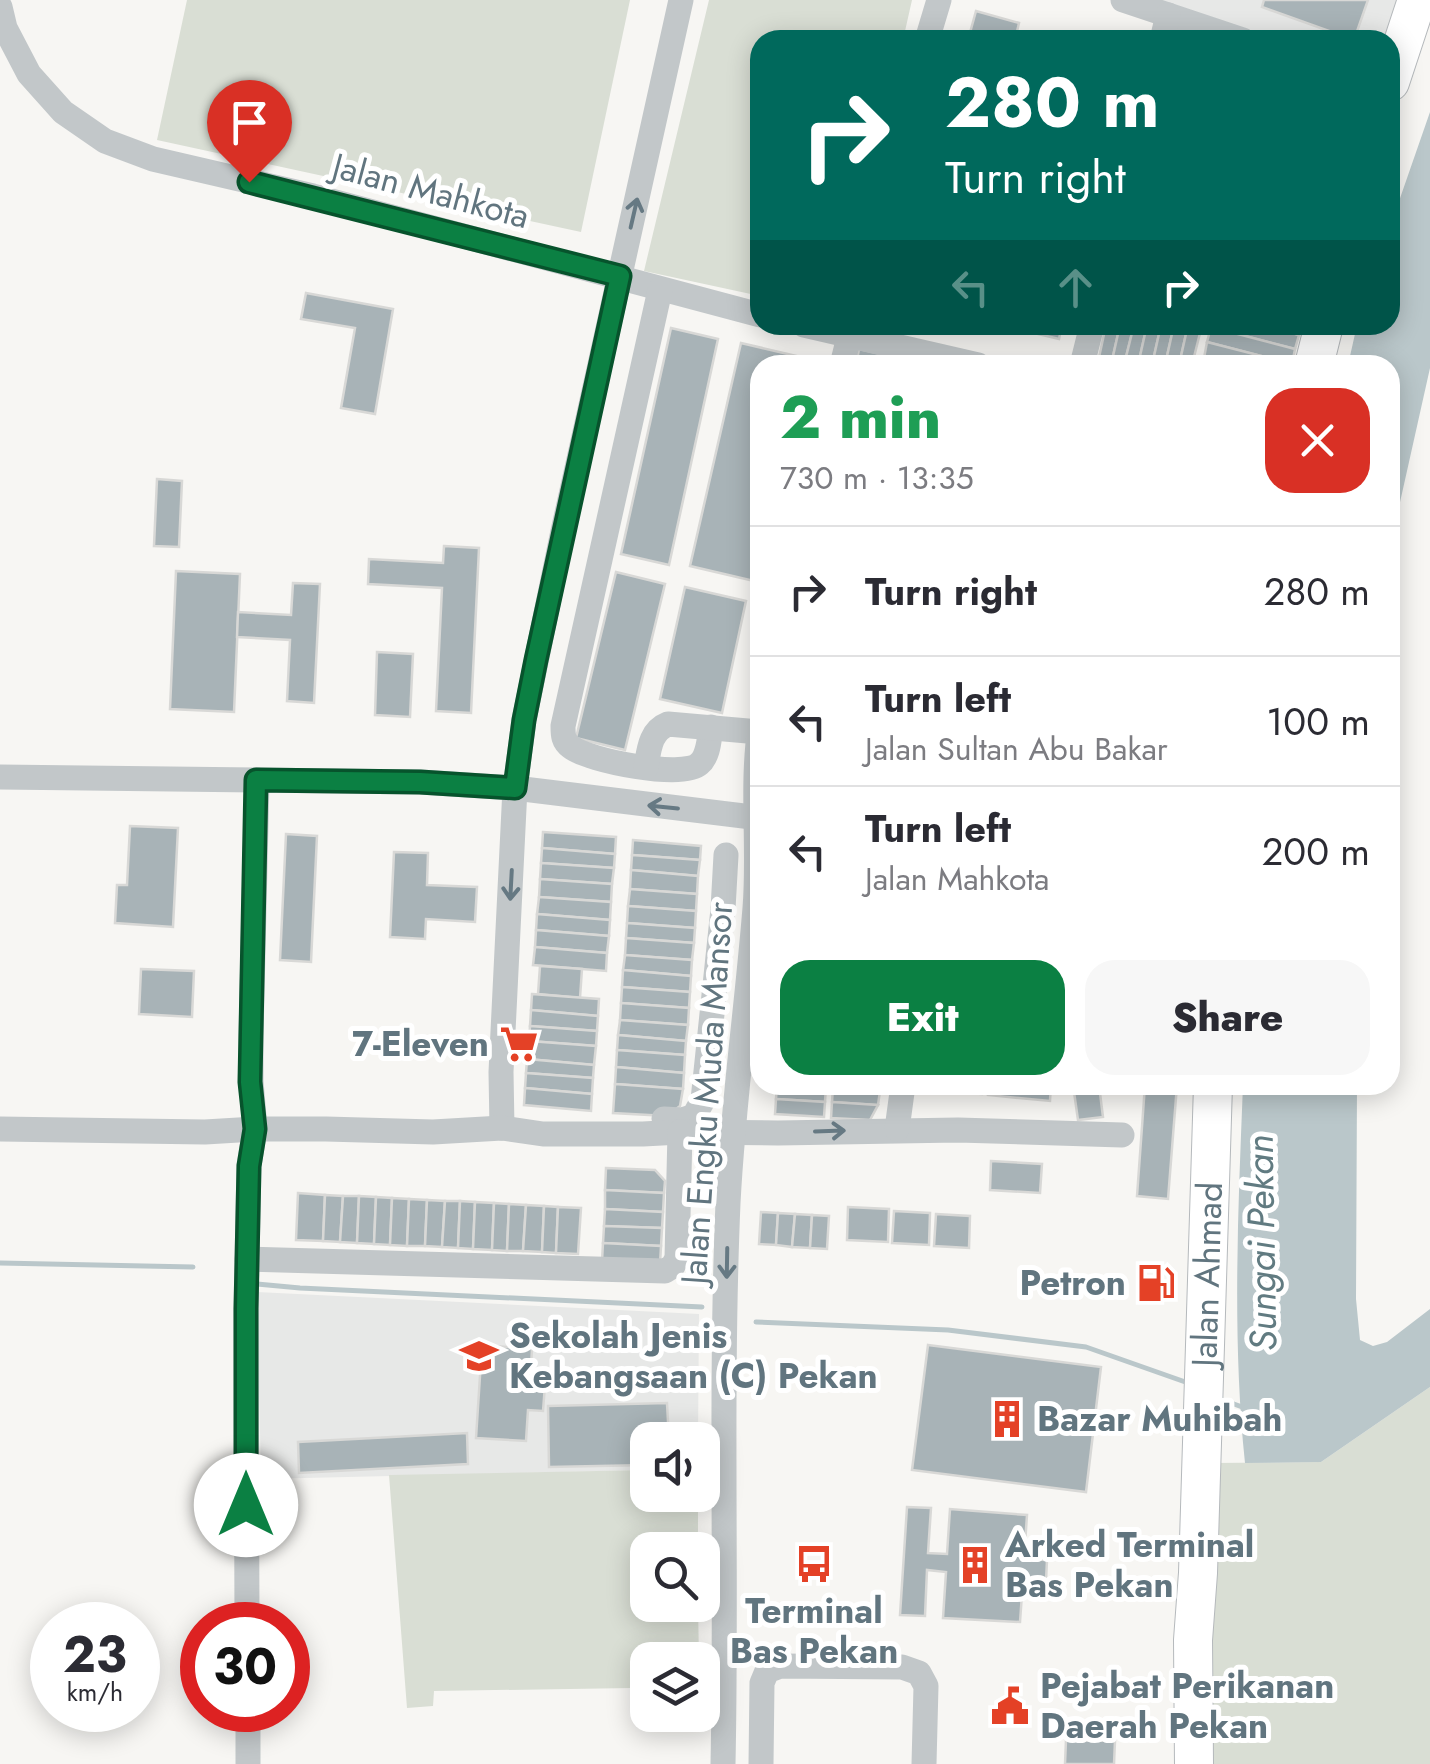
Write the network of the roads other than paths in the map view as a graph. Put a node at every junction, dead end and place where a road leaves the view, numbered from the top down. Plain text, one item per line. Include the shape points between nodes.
1 (682, 0) edge
2 (938, 0) edge
3 (1124, 0) edge
4 (1417, 0) edge
5 (2, 23) edge
6 (1165, 27) edge
7 (930, 30) edge
8 (1400, 52) edge
9 (620, 276) junction
10 (660, 290) junction
11 (750, 312) edge
12 (869, 335) edge
13 (942, 355) edge
14 (560, 546) junction
15 (599, 557) junction
16 (711, 728) junction
17 (750, 730) edge
18 (646, 767) junction
19 (0, 776) edge
20 (256, 780) junction
21 (515, 788) junction
22 (750, 816) edge
23 (726, 855) dead end
24 (723, 908) junction
25 (750, 911) edge
26 (750, 1016) edge
27 (707, 1062) junction
28 (738, 1064) junction
29 (902, 1095) edge
30 (1213, 1095) edge
31 (598, 1118) dead end
32 (502, 1128) junction
33 (0, 1129) edge
34 (255, 1129) junction
35 (897, 1129) junction
36 (680, 1132) junction
37 (732, 1132) junction
38 (1122, 1135) dead end
39 (247, 1259) junction
40 (247, 1602) edge
41 (248, 1732) edge
42 (248, 1764) edge
43 (724, 1764) edge
44 (761, 1764) edge
45 (924, 1764) edge
46 (1194, 1764) edge

9 -> 1 street
2 - 7 street
3 - 6 street
4 - 8 highway
5 - 9 street, Jalan Mahkota via 29,74 63,112 105,141 153,159
9 - 10 street, Jalan Mahkota
9 - 14 street
10 - 11 street, Jalan Mahkota
10 - 15 street
12 - 13 street
14 - 15 street
14 - 21 street
15 - 18 street via 564,739 586,756
16 - 17 street
16 - 18 street via 706,755 694,768
16 - 18 street via 662,726
19 - 20 street
20 - 21 street
20 - 34 street via 250,1082
22 -> 21 street
21 -> 32 street
23 - 24 street
24 - 25 street
24 - 27 street
26 - 28 street, Jalan Engku Muda Mansor
27 - 28 street
27 - 31 street via 703,1100 694,1116
28 - 37 street, Jalan Engku Muda Mansor
29 - 35 street
30 - 46 highway, Jalan Ahmad
32 - 34 street
32 - 36 street via 543,1134
33 - 34 street
34 - 39 street
37 -> 35 street
35 - 38 street
36 - 37 street
36 - 39 street via 677,1258 665,1271
37 -> 43 street, Jalan Engku Muda Mansor
39 - 40 street
41 - 42 street
44 - 45 street via 762,1683 767,1670 780,1666 902,1666 919,1673 926,1686

